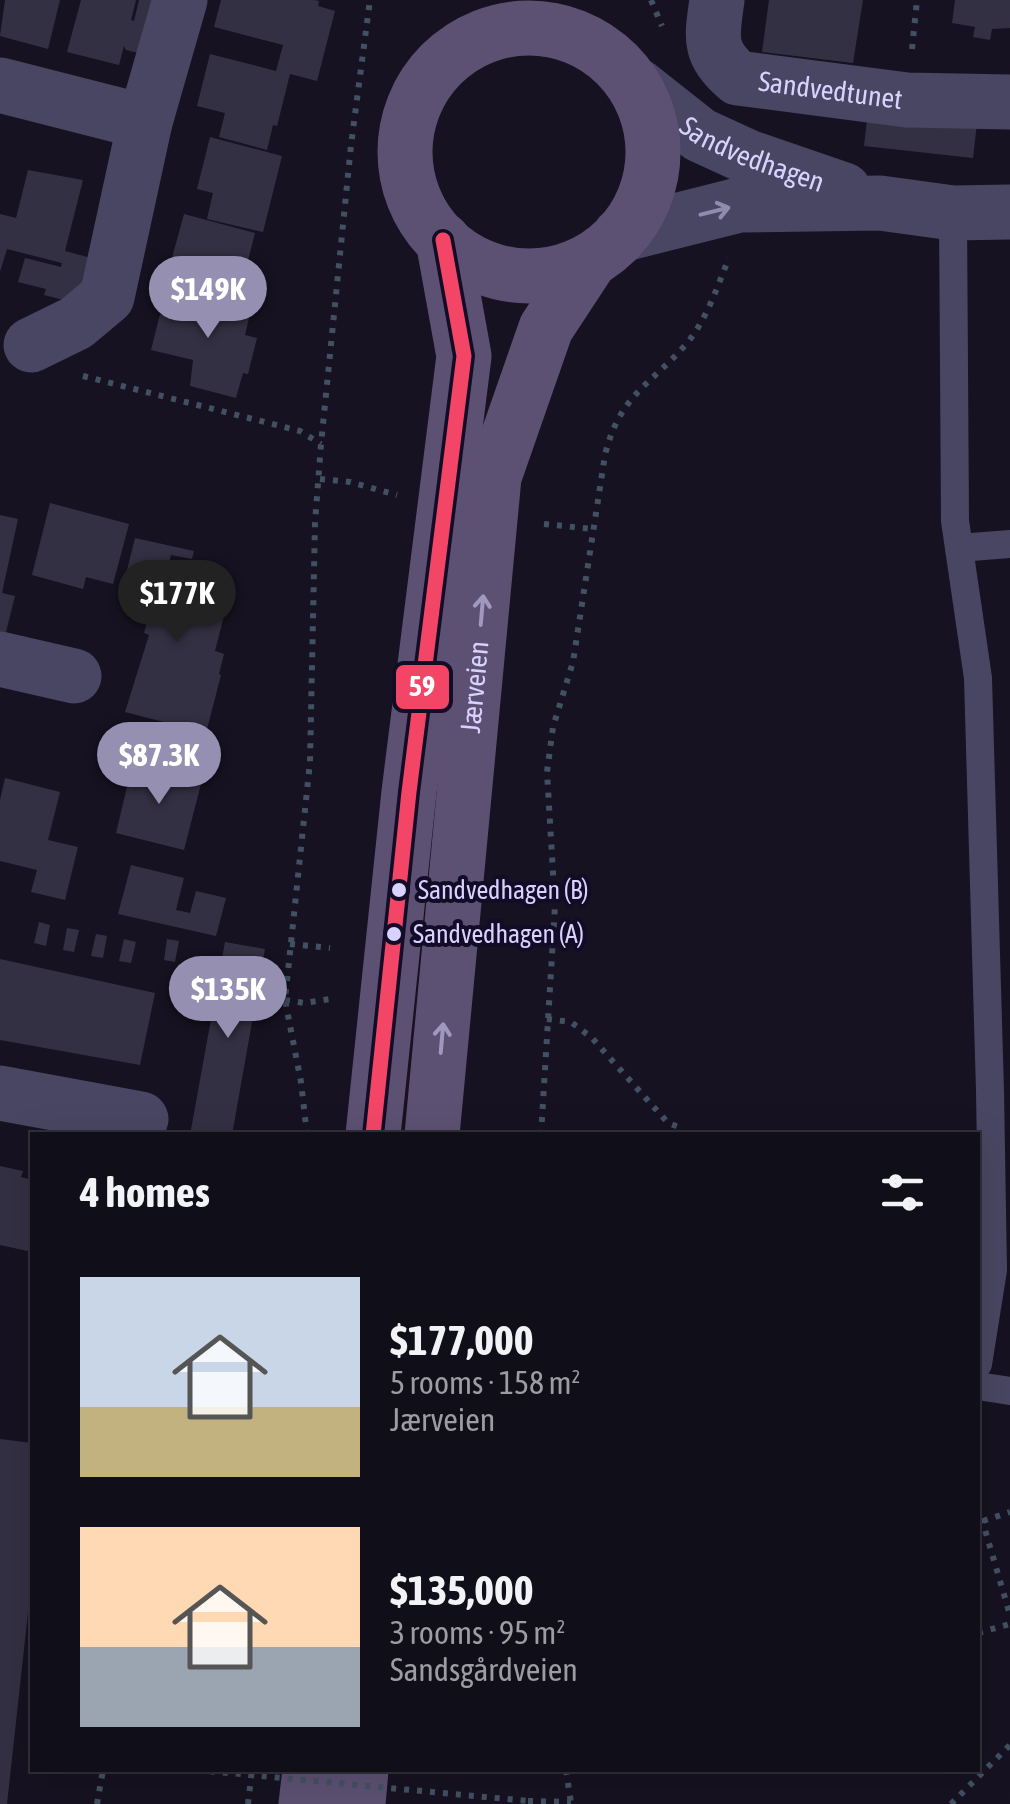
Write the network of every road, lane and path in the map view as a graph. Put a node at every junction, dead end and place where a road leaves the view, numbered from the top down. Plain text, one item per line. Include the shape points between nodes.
1 (180, 0) edge
2 (370, 0) edge
3 (479, 0) edge
4 (592, 0) edge
5 (717, 0) edge
6 (451, 54) junction
7 (624, 72) junction
8 (0, 85) edge
9 (1010, 102) edge
10 (145, 122) junction
11 (880, 203) junction
12 (1010, 212) edge
13 (954, 214) junction
14 (443, 240) junction
15 (735, 243) dead end
16 (605, 248) junction
17 (31, 345) joint
18 (321, 444) junction
19 (320, 479) junction
20 (401, 496) dead end
21 (544, 524) dead end
22 (593, 530) junction
23 (1010, 544) edge
24 (958, 548) junction
25 (0, 659) edge
26 (74, 676) dead end
27 (511, 938) dead end
28 (290, 944) junction
29 (554, 944) junction
30 (330, 948) dead end
31 (330, 999) dead end
32 (285, 1000) junction
33 (546, 1019) junction
34 (0, 1093) edge
35 (140, 1119) dead end
36 (684, 1129) dead end
37 (307, 1132) edge
38 (373, 1132) edge
39 (432, 1132) edge
40 (541, 1132) edge
41 (980, 1351) edge
42 (980, 1386) edge
43 (1010, 1391) edge
44 (1010, 1512) edge
45 (980, 1513) edge
46 (982, 1520) junction
47 (1010, 1615) edge
48 (1010, 1624) edge
49 (980, 1632) edge
50 (1010, 1746) edge
51 (103, 1772) edge
52 (218, 1772) edge
53 (252, 1772) edge
54 (310, 1772) edge
55 (361, 1772) edge
56 (566, 1772) edge
57 (571, 1803) edge
58 (97, 1804) edge
59 (248, 1804) edge
60 (306, 1804) edge
61 (358, 1804) edge
62 (951, 1804) edge

1 - 10 street
2 - 18 path
3 - 6 main road
4 - 7 main road
5 - 9 street, Sandvedtunet via 712,36 719,63 738,78 907,100
6 - 7 main road via 488,34 530,28 572,35
6 - 14 main road via 422,86 406,126 404,168 417,209
7 - 11 street, Sandvedhagen via 700,134 748,158
7 - 16 main road via 652,130 652,173 641,208
8 - 10 street
10 - 17 street via 108,297
11 - 13 street, Sandvedhagen
16 -> 11 street, Sandvedhagen via 739,205
12 - 13 street, Sandvedhagen
13 - 24 lane
14 - 16 main road via 478,267 519,278 556,275
14 - 38 main road, Jærveien via 464,356
15 - 22 path via 702,322 612,426
39 -> 16 main road, Jærveien via 494,476 546,328
17 - 18 path via 67,372 300,431
18 - 19 path
19 - 20 path
19 - 28 path via 310,762
21 - 22 path
22 - 29 path via 573,662 547,772
23 - 24 lane
24 - 41 lane via 978,678 990,1091 992,1270
25 - 26 street
27 - 29 path
28 - 30 path
28 - 32 path
29 - 33 path
31 - 32 path
32 - 37 path
33 - 36 path via 571,1022 592,1038 668,1122
33 - 40 path
34 - 35 street
42 - 43 lane
44 - 46 path
45 - 46 path
46 - 47 path
48 - 49 path
50 - 62 path
51 - 58 path
52 - 57 path, bridge
53 - 59 path
54 - 60 main road
55 - 61 main road
56 - 57 path

